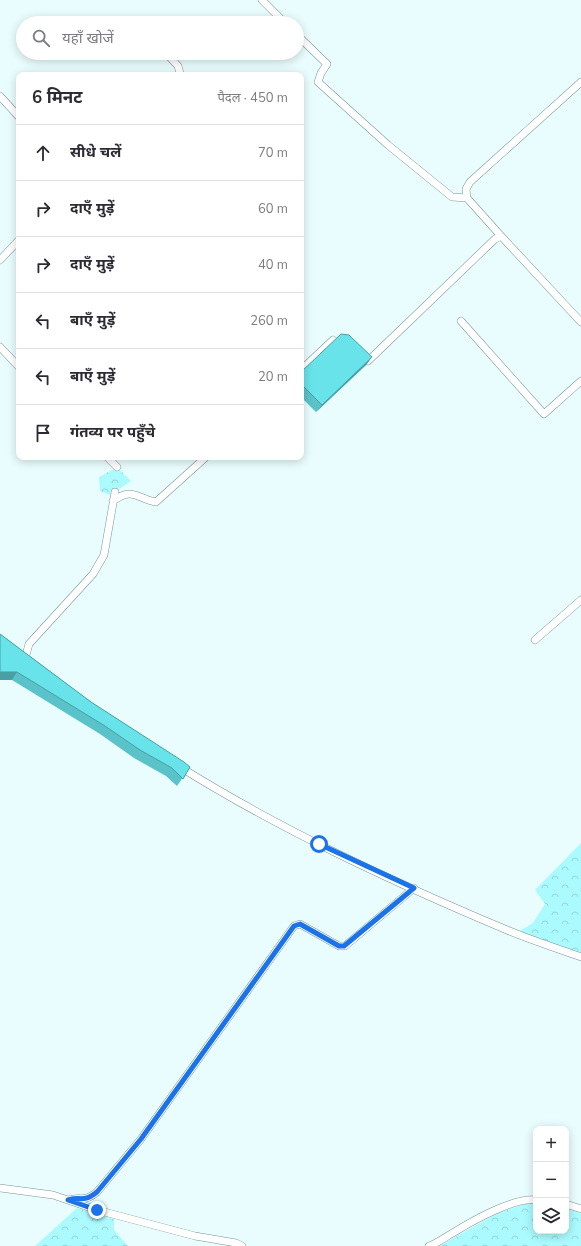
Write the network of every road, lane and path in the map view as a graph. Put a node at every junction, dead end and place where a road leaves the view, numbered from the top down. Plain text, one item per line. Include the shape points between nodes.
1 (262, 0) edge
2 (278, 16) edge
3 (304, 42) edge
4 (172, 60) edge
5 (180, 72) edge
6 (581, 82) edge
7 (0, 96) edge
8 (16, 114) edge
9 (467, 198) junction
10 (501, 236) junction
11 (16, 243) edge
12 (0, 260) edge
13 (461, 321) dead end
14 (581, 322) edge
15 (333, 340) edge
16 (0, 347) edge
17 (368, 361) edge
18 (16, 364) edge
19 (304, 367) edge
20 (581, 381) edge
21 (110, 460) edge
22 (203, 460) edge
23 (117, 467) dead end
24 (115, 492) dead end
25 (113, 501) junction
26 (581, 600) edge
27 (535, 640) dead end
28 (18, 657) edge
29 (173, 763) edge
30 (414, 888) junction
31 (581, 957) edge
32 (0, 1188) edge
33 (68, 1200) junction
34 (533, 1200) edge
35 (569, 1205) edge
36 (581, 1209) edge
37 (242, 1246) edge
38 (429, 1246) edge

1 - 2 street
3 - 9 street via 327,64 318,82 388,145 452,197
4 - 5 street
6 - 9 street via 470,182 466,189
7 - 8 street
9 - 10 street
10 - 14 street
10 - 17 street
11 - 12 street
13 - 20 street via 544,414
15 - 19 street
16 - 18 street
21 - 23 street
22 - 25 street via 156,502 131,494 120,495
24 - 25 street
25 - 28 street via 104,555 93,574 29,644 27,664
26 - 27 street
29 - 30 street via 293,831
30 - 31 street via 508,930
30 - 33 street via 344,946 339,946 300,924 294,926 141,1139 97,1192 82,1200
32 - 33 street via 53,1195
33 - 37 street via 187,1234
34 - 38 street via 502,1208
35 - 36 street

